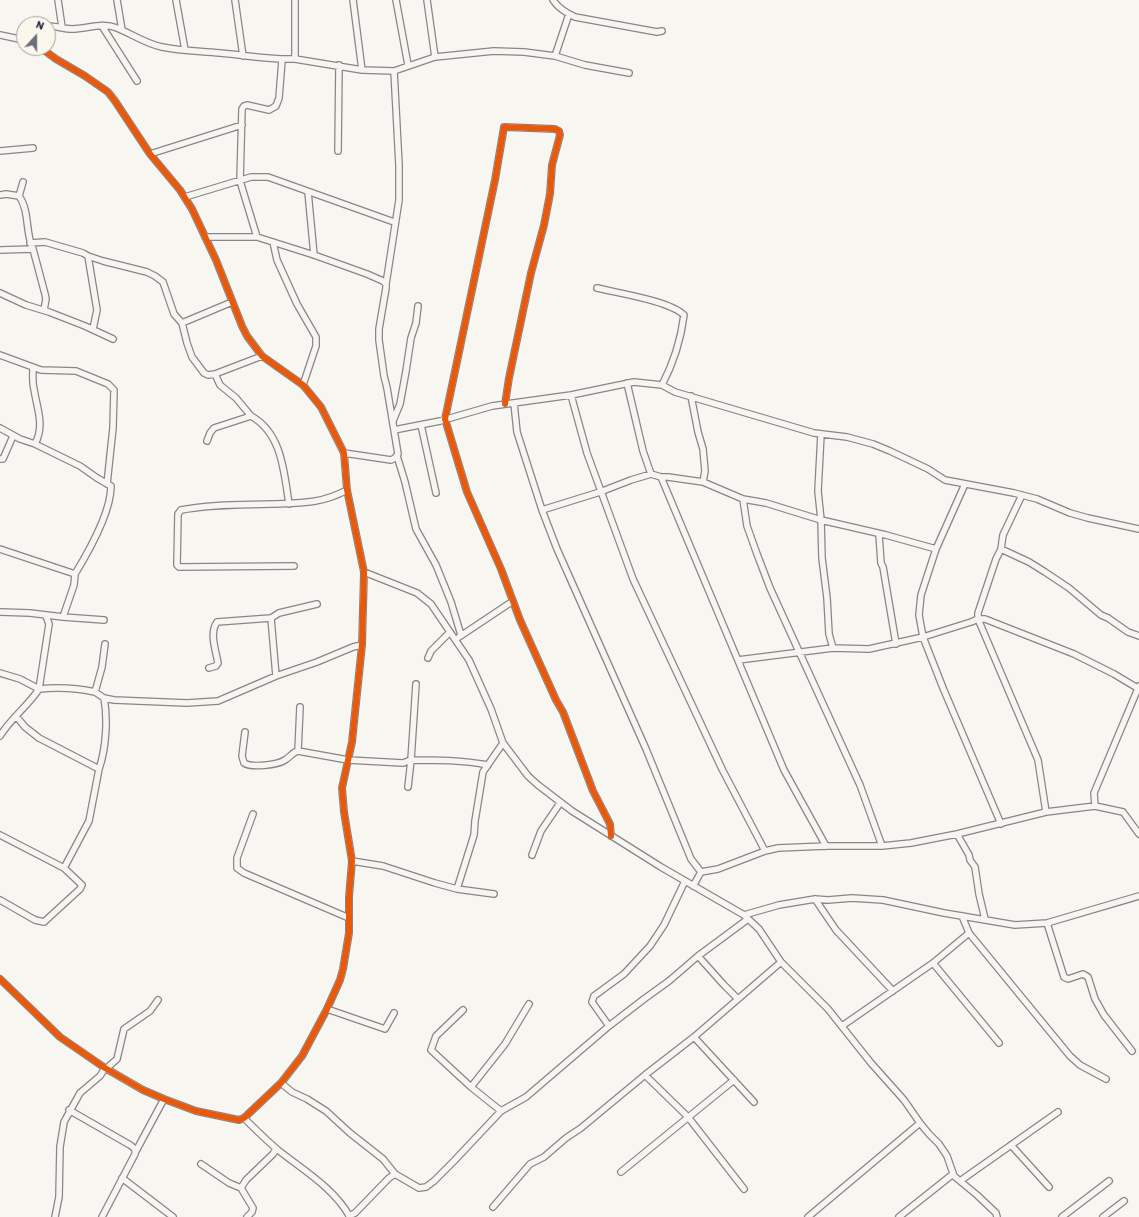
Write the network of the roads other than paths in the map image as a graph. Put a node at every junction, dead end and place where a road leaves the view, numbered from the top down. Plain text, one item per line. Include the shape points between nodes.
1 (58, 0) edge
2 (117, 0) edge
3 (176, 0) edge
4 (235, 0) edge
5 (295, 0) edge
6 (353, 0) edge
7 (396, 0) edge
8 (427, 0) edge
9 (553, 0) edge
10 (570, 14) junction
11 (102, 26) junction
12 (56, 27) edge
13 (62, 27) junction
14 (122, 30) junction
15 (662, 31) dead end
16 (0, 35) edge
17 (16, 38) edge
18 (185, 50) junction
19 (52, 56) edge
20 (244, 56) junction
21 (555, 56) junction
22 (435, 58) junction
23 (295, 59) junction
24 (282, 60) junction
25 (339, 65) junction
26 (408, 65) junction
27 (362, 70) junction
28 (394, 71) junction
29 (629, 73) dead end
30 (137, 81) dead end
31 (242, 125) junction
32 (33, 148) dead end
33 (338, 150) dead end
34 (0, 151) edge
35 (150, 154) junction
36 (240, 181) junction
37 (23, 182) dead end
38 (308, 192) junction
39 (0, 195) edge
40 (19, 196) junction
41 (185, 197) junction
42 (394, 222) junction
43 (205, 237) junction
44 (256, 237) junction
45 (273, 242) junction
46 (30, 243) junction
47 (33, 249) junction
48 (0, 250) edge
49 (314, 255) junction
50 (88, 256) junction
51 (386, 284) junction
52 (596, 288) dead end
53 (0, 293) edge
54 (232, 302) junction
55 (418, 306) dead end
56 (44, 310) junction
57 (182, 323) junction
58 (93, 330) junction
59 (113, 339) dead end
60 (0, 355) edge
61 (262, 356) junction
62 (33, 367) junction
63 (215, 374) junction
64 (627, 383) junction
65 (304, 385) junction
66 (662, 385) junction
67 (571, 395) junction
68 (691, 396) junction
69 (514, 403) junction
70 (505, 404) junction
71 (251, 416) junction
72 (445, 419) junction
73 (393, 421) junction
74 (422, 425) junction
75 (0, 428) edge
76 (394, 430) junction
77 (821, 434) junction
78 (13, 436) junction
79 (207, 441) dead end
80 (35, 444) junction
81 (344, 453) junction
82 (397, 456) junction
83 (0, 459) edge
84 (651, 474) junction
85 (661, 477) junction
86 (703, 482) junction
87 (107, 484) junction
88 (965, 484) junction
89 (347, 490) junction
90 (600, 492) junction
91 (436, 493) dead end
92 (1022, 495) junction
93 (743, 499) junction
94 (289, 504) junction
95 (542, 510) junction
96 (821, 520) junction
97 (1139, 529) edge
98 (878, 534) junction
99 (936, 548) junction
100 (0, 549) edge
101 (1001, 549) junction
102 (294, 566) dead end
103 (364, 572) junction
104 (75, 574) junction
105 (513, 601) junction
106 (317, 604) dead end
107 (0, 612) edge
108 (46, 616) junction
109 (63, 617) junction
110 (271, 618) junction
111 (978, 619) junction
112 (104, 620) dead end
113 (450, 632) junction
114 (461, 635) junction
115 (1139, 636) edge
116 (923, 637) junction
117 (455, 640) junction
118 (105, 644) dead end
119 (896, 644) junction
120 (362, 645) junction
121 (833, 648) junction
122 (799, 652) junction
123 (428, 658) dead end
124 (738, 660) junction
125 (209, 668) dead end
126 (0, 673) edge
127 (276, 676) junction
128 (416, 684) dead end
129 (1139, 688) edge
130 (39, 689) junction
131 (95, 692) junction
132 (104, 698) junction
133 (300, 707) dead end
134 (16, 716) junction
135 (245, 732) dead end
136 (0, 736) edge
137 (503, 743) junction
138 (298, 751) junction
139 (348, 760) junction
140 (411, 760) junction
141 (488, 765) junction
142 (99, 769) junction
143 (408, 787) dead end
144 (560, 803) junction
145 (1095, 806) junction
146 (1046, 812) junction
147 (253, 814) dead end
148 (1001, 824) junction
149 (957, 834) junction
150 (1139, 834) edge
151 (0, 835) edge
152 (611, 836) junction
153 (826, 846) junction
154 (882, 846) junction
155 (765, 851) junction
156 (532, 855) dead end
157 (352, 861) junction
158 (64, 868) junction
159 (701, 872) junction
160 (685, 881) junction
161 (693, 886) junction
162 (457, 888) junction
163 (494, 894) dead end
164 (1139, 896) edge
165 (814, 899) junction
166 (0, 900) edge
167 (962, 916) junction
168 (746, 917) junction
169 (349, 918) junction
170 (985, 919) junction
171 (1047, 923) junction
172 (969, 933) junction
173 (698, 956) junction
174 (781, 962) junction
175 (933, 963) junction
176 (0, 979) edge
177 (893, 991) junction
178 (738, 999) junction
179 (158, 1000) dead end
180 (529, 1004) dead end
181 (327, 1009) junction
182 (463, 1010) dead end
183 (394, 1013) dead end
184 (610, 1026) junction
185 (842, 1026) junction
186 (694, 1037) junction
187 (999, 1043) dead end
188 (1132, 1051) dead end
189 (106, 1068) junction
190 (645, 1075) junction
191 (1106, 1079) dead end
192 (734, 1080) junction
193 (281, 1083) junction
194 (471, 1088) junction
195 (164, 1099) junction
196 (754, 1102) dead end
197 (69, 1110) junction
198 (501, 1112) junction
199 (1058, 1112) dead end
200 (688, 1117) junction
201 (244, 1118) junction
202 (920, 1122) junction
203 (1011, 1145) junction
204 (276, 1149) junction
205 (136, 1151) junction
206 (201, 1164) dead end
207 (621, 1172) dead end
208 (395, 1174) junction
209 (953, 1174) junction
210 (122, 1178) junction
211 (960, 1181) junction
212 (1109, 1181) dead end
213 (1049, 1187) dead end
214 (241, 1188) junction
215 (744, 1189) dead end
216 (1124, 1201) dead end
217 (493, 1207) dead end
218 (995, 1216) edge
219 (55, 1217) edge
220 (102, 1217) edge
221 (172, 1217) edge
222 (247, 1217) edge
223 (350, 1217) edge
224 (808, 1217) edge
225 (899, 1217) edge
226 (1062, 1217) edge
227 (1103, 1217) edge

1 - 13 street
2 - 14 street
3 - 18 street
4 - 20 street
5 - 23 street
6 - 27 street
7 - 26 street
8 - 22 street
9 - 10 street
10 - 15 street via 591,21
10 - 21 street
11 - 13 street via 71,29
11 - 14 street
11 - 30 street
12 - 13 street
14 - 18 street via 160,47
16 - 17 street
18 - 20 street
19 - 35 street via 108,92
20 - 24 street
21 - 22 street via 494,51
21 - 29 street via 585,65
22 - 26 street
23 - 24 street
23 - 25 street
24 - 31 street via 276,106 269,110 244,106
25 - 27 street
25 - 33 street
26 - 28 street
27 - 28 street
28 - 42 street via 399,200
31 - 35 street
31 - 36 street
32 - 34 street
35 - 41 street
36 - 38 street via 268,177
36 - 41 street
36 - 44 street
37 - 40 street
38 - 42 street
38 - 49 street
39 - 40 street
40 - 46 street via 26,212
41 - 43 street
42 - 51 street
43 - 44 street
43 - 54 street
44 - 45 street
45 - 49 street
45 - 65 street via 277,260 297,304 316,337 316,346
46 - 47 street
46 - 50 street via 45,242
47 - 48 street
47 - 56 street via 46,299
49 - 51 street via 367,274
50 - 57 street via 156,276 163,282 174,314
50 - 58 street via 97,310
51 - 73 street via 379,340
52 - 66 street via 668,305 684,315 675,356
53 - 56 street
54 - 57 street
54 - 61 street via 244,331
55 - 73 street via 400,404
56 - 58 street
57 - 63 street via 192,357 204,373
58 - 59 street
60 - 62 street
61 - 63 street
61 - 65 street
62 - 80 street via 40,430
62 - 87 street via 48,371 76,371 108,384 114,390
63 - 71 street via 220,385 236,398
64 - 66 street
64 - 67 street
64 - 84 street
65 - 81 street via 321,407
66 - 68 street
67 - 69 street
67 - 90 street
68 - 77 street
68 - 86 street via 703,449
69 - 70 street
69 - 95 street via 517,432
70 - 72 street
70 - 72 street via 531,273 550,194 552,165 560,135 555,129 504,127
71 - 79 street via 214,428
71 - 94 street via 260,421 272,436 282,458
72 - 74 street
72 - 105 street via 467,492
73 - 76 street
74 - 76 street
74 - 91 street
75 - 78 street
76 - 82 street
77 - 88 street via 873,444 928,469 945,480
77 - 96 street via 818,491
78 - 80 street
78 - 83 street via 3,459
80 - 87 street via 80,466
81 - 82 street via 391,460
81 - 89 street
82 - 114 street via 416,529 436,565
84 - 85 street
84 - 90 street
85 - 86 street
85 - 124 street
86 - 93 street
87 - 104 street via 111,486 111,497 100,526
88 - 92 street
88 - 99 street
89 - 94 street via 317,502
89 - 103 street
90 - 95 street
90 - 155 street via 632,580 718,762
92 - 97 street via 1070,513
92 - 101 street via 1003,535
93 - 96 street via 766,503
93 - 122 street via 747,526 757,554
94 - 102 street via 202,506 181,510 177,519 177,565 182,568
95 - 159 street via 691,859
96 - 98 street
96 - 121 street via 829,634
98 - 99 street
98 - 119 street
99 - 116 street via 921,595 919,615
100 - 104 street
101 - 111 street
101 - 115 street via 1045,572 1102,615
103 - 113 street via 417,593 431,604
103 - 120 street
104 - 109 street
105 - 114 street
105 - 152 street via 563,712 593,791 610,824
106 - 110 street
107 - 108 street
108 - 109 street
108 - 130 street via 49,624
109 - 112 street
110 - 125 street via 216,622 213,631 218,663
110 - 127 street
111 - 116 street
111 - 129 street via 985,619 1074,654
111 - 146 street via 1038,760
113 - 117 street
113 - 123 street via 431,651
114 - 117 street
116 - 119 street
116 - 148 street via 942,688
117 - 137 street via 469,660
118 - 131 street
119 - 121 street via 869,649
120 - 127 street
120 - 139 street
121 - 122 street
122 - 124 street
122 - 154 street via 860,785
124 - 153 street via 784,770
126 - 130 street via 20,679
127 - 132 street via 218,701 187,703
128 - 140 street
129 - 145 street via 1094,793
130 - 131 street via 56,687
130 - 134 street
131 - 132 street
132 - 142 street via 106,728
133 - 138 street
134 - 136 street
134 - 142 street via 39,738
135 - 138 street via 242,756 248,766 274,764
137 - 141 street
137 - 144 street via 528,776
138 - 139 street
139 - 140 street via 403,763
139 - 157 street via 342,788
140 - 141 street via 442,760
140 - 143 street
141 - 162 street via 483,772 474,835
142 - 158 street via 88,821
144 - 152 street
144 - 156 street via 541,831
145 - 146 street
145 - 150 street via 1123,812
146 - 148 street
147 - 169 street via 237,858 237,868
148 - 149 street
149 - 154 street
149 - 170 street via 974,866
151 - 158 street
152 - 160 street
153 - 154 street
153 - 155 street
155 - 159 street via 718,869
157 - 162 street via 383,866
157 - 169 street
158 - 166 street via 82,885 44,922 35,920
159 - 161 street
160 - 161 street
160 - 184 street via 664,925 650,946 624,974 594,996 592,1002
161 - 168 street
162 - 163 street
164 - 171 street
165 - 167 street via 883,900
165 - 168 street via 779,905
165 - 177 street via 836,930
167 - 170 street
167 - 172 street
168 - 173 street
168 - 174 street via 759,929
169 - 181 street via 343,969
170 - 171 street via 1015,925
171 - 188 street via 1064,977 1068,979 1083,974 1088,977 1095,999 1104,1015
172 - 175 street
172 - 191 street via 1070,1056 1080,1065
173 - 178 street
173 - 184 street
174 - 178 street
174 - 185 street
175 - 177 street
175 - 187 street
176 - 189 street via 60,1037
177 - 185 street
178 - 186 street
179 - 189 street via 150,1011 124,1028 117,1059
180 - 194 street via 505,1044
181 - 183 street via 385,1029
181 - 193 street via 302,1056
182 - 194 street via 436,1036 431,1050
184 - 198 street via 526,1097
185 - 202 street
186 - 190 street
186 - 192 street
189 - 195 street
189 - 197 street via 80,1093
190 - 200 street
190 - 217 street via 544,1157 530,1164
192 - 196 street
192 - 200 street
193 - 201 street
193 - 208 street via 326,1111 383,1160
194 - 198 street
195 - 201 street via 215,1115 239,1120
195 - 205 street
197 - 205 street via 135,1148
197 - 219 street via 61,1131 59,1197
198 - 208 street via 426,1187 419,1188
199 - 203 street
200 - 207 street
200 - 215 street
201 - 204 street
202 - 209 street via 947,1156
202 - 224 street
203 - 211 street
203 - 213 street
204 - 214 street
204 - 223 street via 337,1198
205 - 210 street
206 - 214 street
208 - 223 street
209 - 211 street
209 - 225 street
210 - 220 street
210 - 221 street
211 - 218 street
212 - 226 street
214 - 222 street via 253,1208
216 - 227 street

